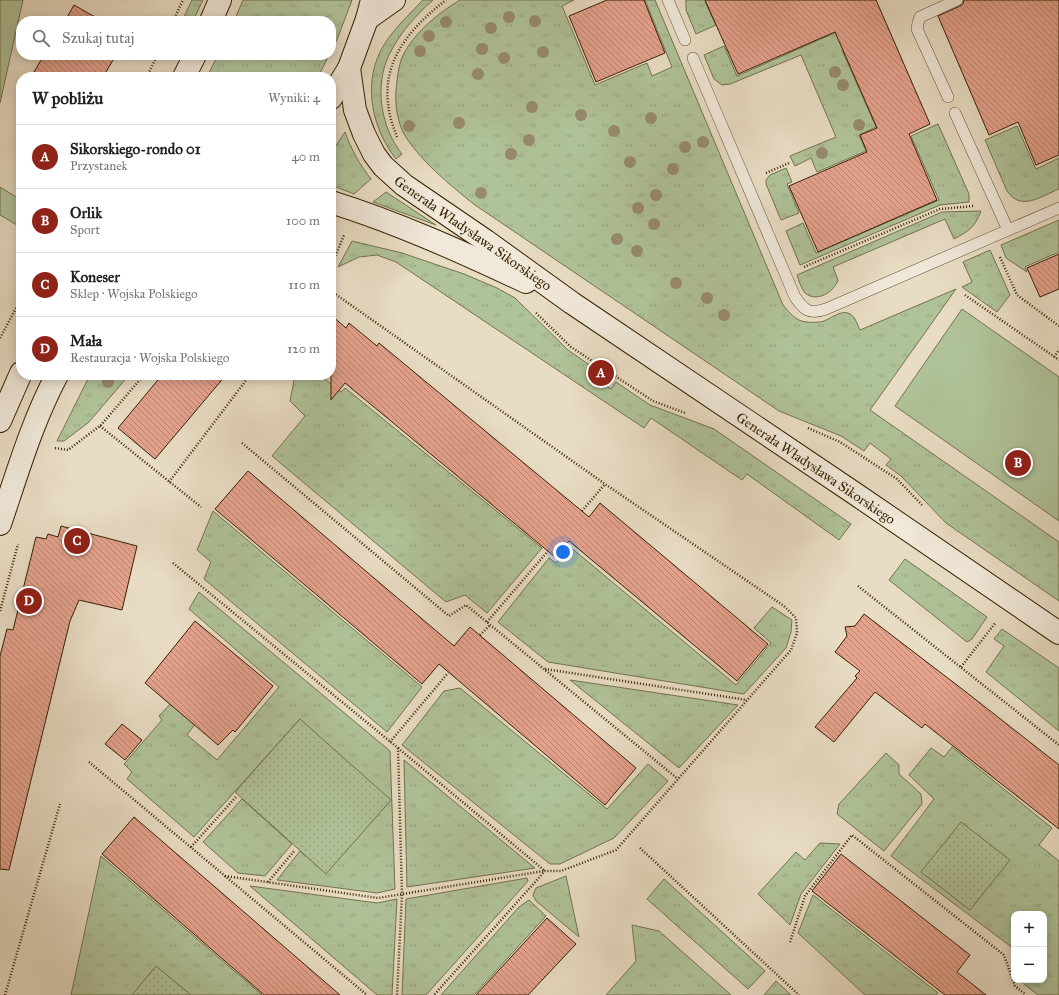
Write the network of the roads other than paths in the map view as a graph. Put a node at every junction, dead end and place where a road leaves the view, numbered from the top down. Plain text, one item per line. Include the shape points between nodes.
1 (220, 0) edge
2 (394, 0) edge
3 (668, 0) edge
4 (957, 0) edge
5 (369, 10) edge
6 (213, 16) edge
7 (685, 40) dead end
8 (693, 58) dead end
9 (192, 60) edge
10 (349, 68) junction
11 (186, 72) edge
12 (336, 90) edge
13 (948, 97) dead end
14 (955, 113) dead end
15 (336, 204) edge
16 (1059, 208) edge
17 (1008, 230) junction
18 (572, 303) junction
19 (18, 380) edge
20 (54, 380) edge
21 (0, 421) edge
22 (0, 524) edge
23 (1059, 633) edge

1 - 6 street
2 - 5 street
3 - 7 lane
4 - 13 lane via 920,17 917,29
5 - 10 street
8 - 17 lane via 795,297 802,308 818,312 826,309
9 - 11 street
10 - 12 street
10 - 18 street, Generała Władysława Sikorskiego via 355,110 364,134 374,154 392,175
14 - 17 lane
15 - 18 street, Generała Władysława Sikorskiego via 459,251
16 - 17 lane
18 - 23 street, Generała Władysława Sikorskiego
19 - 21 street
20 - 22 street via 23,455

